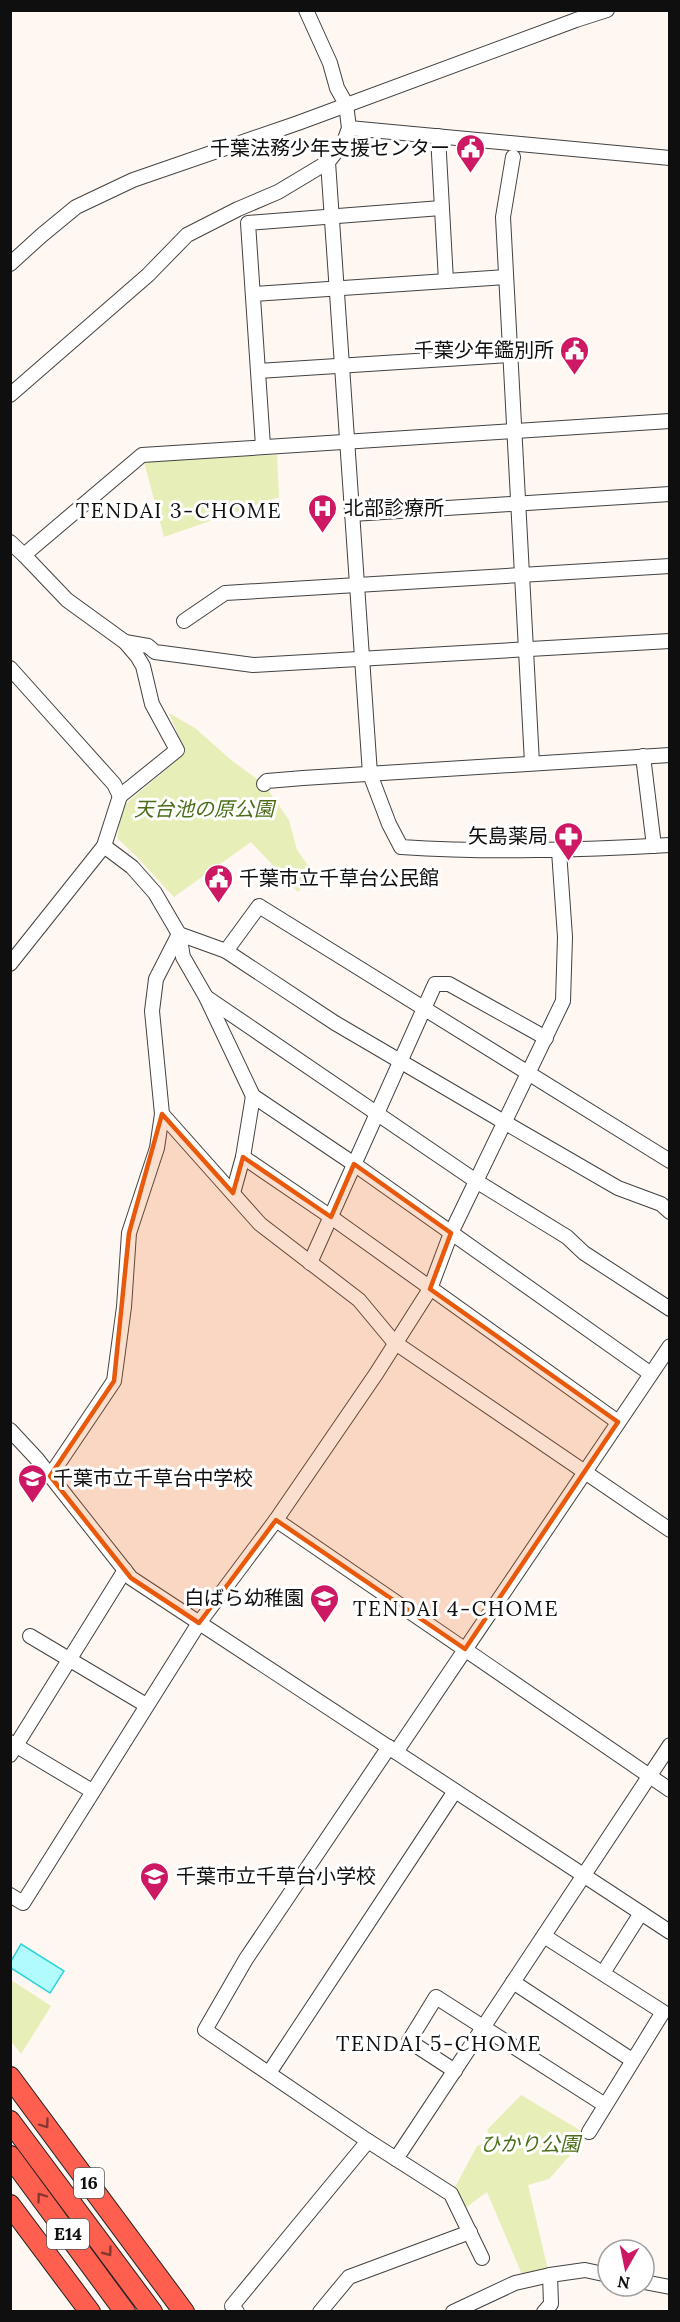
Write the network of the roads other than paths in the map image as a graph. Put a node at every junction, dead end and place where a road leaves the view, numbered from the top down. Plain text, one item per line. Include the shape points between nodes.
1 (607, 10) edge
2 (306, 11) edge
3 (346, 104) junction
4 (349, 128) junction
5 (438, 136) junction
6 (513, 157) dead end
7 (669, 158) edge
8 (328, 162) junction
9 (441, 208) junction
10 (332, 216) junction
11 (10, 264) edge
12 (506, 277) junction
13 (446, 281) junction
14 (337, 287) junction
15 (253, 294) junction
16 (510, 355) junction
17 (341, 365) junction
18 (258, 371) junction
19 (10, 395) edge
20 (669, 421) edge
21 (514, 431) junction
22 (346, 442) junction
23 (263, 446) junction
24 (669, 494) edge
25 (518, 504) junction
26 (352, 514) junction
27 (10, 542) edge
28 (24, 555) junction
29 (669, 567) edge
30 (522, 575) junction
31 (357, 585) junction
32 (184, 621) dead end
33 (669, 641) edge
34 (125, 642) junction
35 (526, 649) junction
36 (362, 659) junction
37 (10, 668) edge
38 (669, 755) edge
39 (643, 756) junction
40 (532, 764) junction
41 (370, 774) junction
42 (264, 784) dead end
43 (120, 796) junction
44 (669, 845) edge
45 (105, 846) junction
46 (654, 846) junction
47 (560, 851) junction
48 (179, 934) junction
49 (226, 951) junction
50 (10, 964) edge
51 (206, 997) junction
52 (424, 1009) junction
53 (546, 1038) junction
54 (401, 1060) junction
55 (530, 1074) junction
56 (253, 1096) junction
57 (378, 1112) junction
58 (162, 1114) junction
59 (504, 1122) junction
60 (243, 1157) junction
61 (669, 1161) edge
62 (354, 1164) junction
63 (476, 1181) junction
64 (233, 1193) junction
65 (669, 1212) edge
66 (331, 1217) junction
67 (451, 1233) junction
68 (310, 1263) junction
69 (430, 1289) junction
70 (669, 1309) edge
71 (394, 1342) junction
72 (669, 1346) edge
73 (651, 1374) junction
74 (618, 1422) junction
75 (10, 1430) edge
76 (584, 1472) junction
77 (50, 1476) junction
78 (276, 1520) junction
79 (669, 1530) edge
80 (125, 1570) junction
81 (199, 1623) junction
82 (30, 1636) dead end
83 (465, 1649) junction
84 (69, 1660) junction
85 (146, 1705) junction
86 (669, 1745) edge
87 (12, 1748) edge
88 (393, 1750) junction
89 (649, 1776) junction
90 (669, 1790) edge
91 (92, 1791) junction
92 (455, 1791) junction
93 (584, 1875) junction
94 (10, 1895) edge
95 (641, 1913) junction
96 (669, 1932) edge
97 (544, 1936) junction
98 (603, 1973) junction
99 (513, 1982) junction
100 (483, 2027) junction
101 (632, 2060) junction
102 (455, 2070) junction
103 (269, 2073) junction
104 (10, 2077) edge
105 (604, 2105) junction
106 (10, 2121) edge
107 (589, 2132) dead end
108 (368, 2141) junction
109 (10, 2156) edge
110 (396, 2159) junction
111 (10, 2205) edge
112 (470, 2232) junction
113 (482, 2258) dead end
114 (596, 2272) edge
115 (550, 2275) junction
116 (167, 2289) junction
117 (90, 2312) edge
118 (125, 2312) edge
119 (152, 2312) edge
120 (184, 2312) edge
121 (200, 2312) edge
122 (237, 2312) edge
123 (320, 2312) edge
124 (453, 2312) edge
125 (544, 2312) edge

1 - 3 street
2 - 3 street
3 - 4 street
3 - 11 street via 133,180 76,207
4 - 5 street
4 - 8 street via 344,142
5 - 7 street
5 - 9 street
6 - 12 street via 503,217
8 - 10 street
8 - 19 street via 278,192 187,235 148,275
9 - 10 street
9 - 13 street
10 - 14 street
10 - 15 street via 248,223
12 - 13 street
12 - 16 street
13 - 14 street
14 - 15 street
14 - 17 street
15 - 18 street
16 - 17 street
16 - 21 street
17 - 18 street
17 - 22 street
18 - 23 street
20 - 21 street
21 - 22 street
21 - 25 street
22 - 23 street
22 - 26 street
23 - 28 street via 142,455
24 - 25 street
25 - 26 street
25 - 30 street
26 - 31 street
27 - 28 street
28 - 34 street via 67,600
29 - 30 street
30 - 31 street
30 - 35 street
31 - 32 street via 225,593
31 - 36 street
33 - 35 street
34 - 36 street via 148,646 155,652 253,665
34 - 43 street via 143,666 152,704 177,750
35 - 36 street
35 - 40 street
36 - 41 street
37 - 43 street via 114,784
38 - 39 street
39 - 40 street
39 - 46 street
40 - 41 street
41 - 42 street
41 - 47 street via 401,847
43 - 45 street
44 - 46 street
45 - 48 street via 156,893
45 - 50 street
46 - 47 street
47 - 53 street via 565,937 563,1001
48 - 49 street
48 - 51 street via 183,957
48 - 58 street via 156,979 152,1011
49 - 52 street via 259,906
49 - 54 street via 335,1023
51 - 56 street
51 - 57 street
52 - 53 street via 435,984 449,984
52 - 54 street
52 - 55 street
53 - 55 street
54 - 57 street
54 - 59 street
55 - 59 street
55 - 61 street
56 - 60 street
56 - 62 street
57 - 62 street
57 - 63 street
58 - 64 street
58 - 77 street via 157,1148 129,1233 114,1381
59 - 63 street
59 - 65 street via 618,1188 660,1204
60 - 64 street
60 - 66 street
62 - 66 street
62 - 67 street
63 - 67 street
63 - 70 street via 567,1237
64 - 68 street via 260,1224
66 - 68 street
66 - 69 street
67 - 69 street
67 - 73 street
68 - 71 street via 359,1300
69 - 71 street
69 - 74 street
71 - 76 street
71 - 78 street
72 - 73 street
73 - 74 street
74 - 76 street
75 - 77 street
76 - 79 street
76 - 83 street
77 - 80 street
78 - 81 street
78 - 83 street
80 - 81 street via 131,1578
80 - 84 street
81 - 85 street
81 - 88 street
82 - 84 street
83 - 88 street
83 - 89 street
84 - 85 street
84 - 87 street
85 - 91 street
86 - 89 street
87 - 91 street
88 - 92 street
88 - 103 street via 246,1959 205,2030
89 - 90 street
89 - 93 street
91 - 94 street via 23,1903
92 - 93 street
92 - 103 street
93 - 95 street
93 - 97 street
95 - 96 street
95 - 98 street
97 - 98 street
97 - 99 street
98 - 101 street via 663,2012
99 - 100 street
99 - 101 street
100 - 102 street
100 - 102 street via 436,1997 409,2041
100 - 105 street
101 - 105 street
102 - 110 street
103 - 108 street
104 -> 116 highway, 16
105 - 107 street
106 -> 119 highway, E14
108 - 110 street
108 - 122 street via 232,2306
118 -> 109 highway, E14
110 - 112 street via 451,2194
111 - 117 highway
112 - 113 street
112 - 123 street via 349,2277
114 - 115 street via 585,2270
115 - 124 street via 515,2283
115 - 125 street via 551,2304
116 - 120 highway, 16
116 - 121 highway via 188,2298

